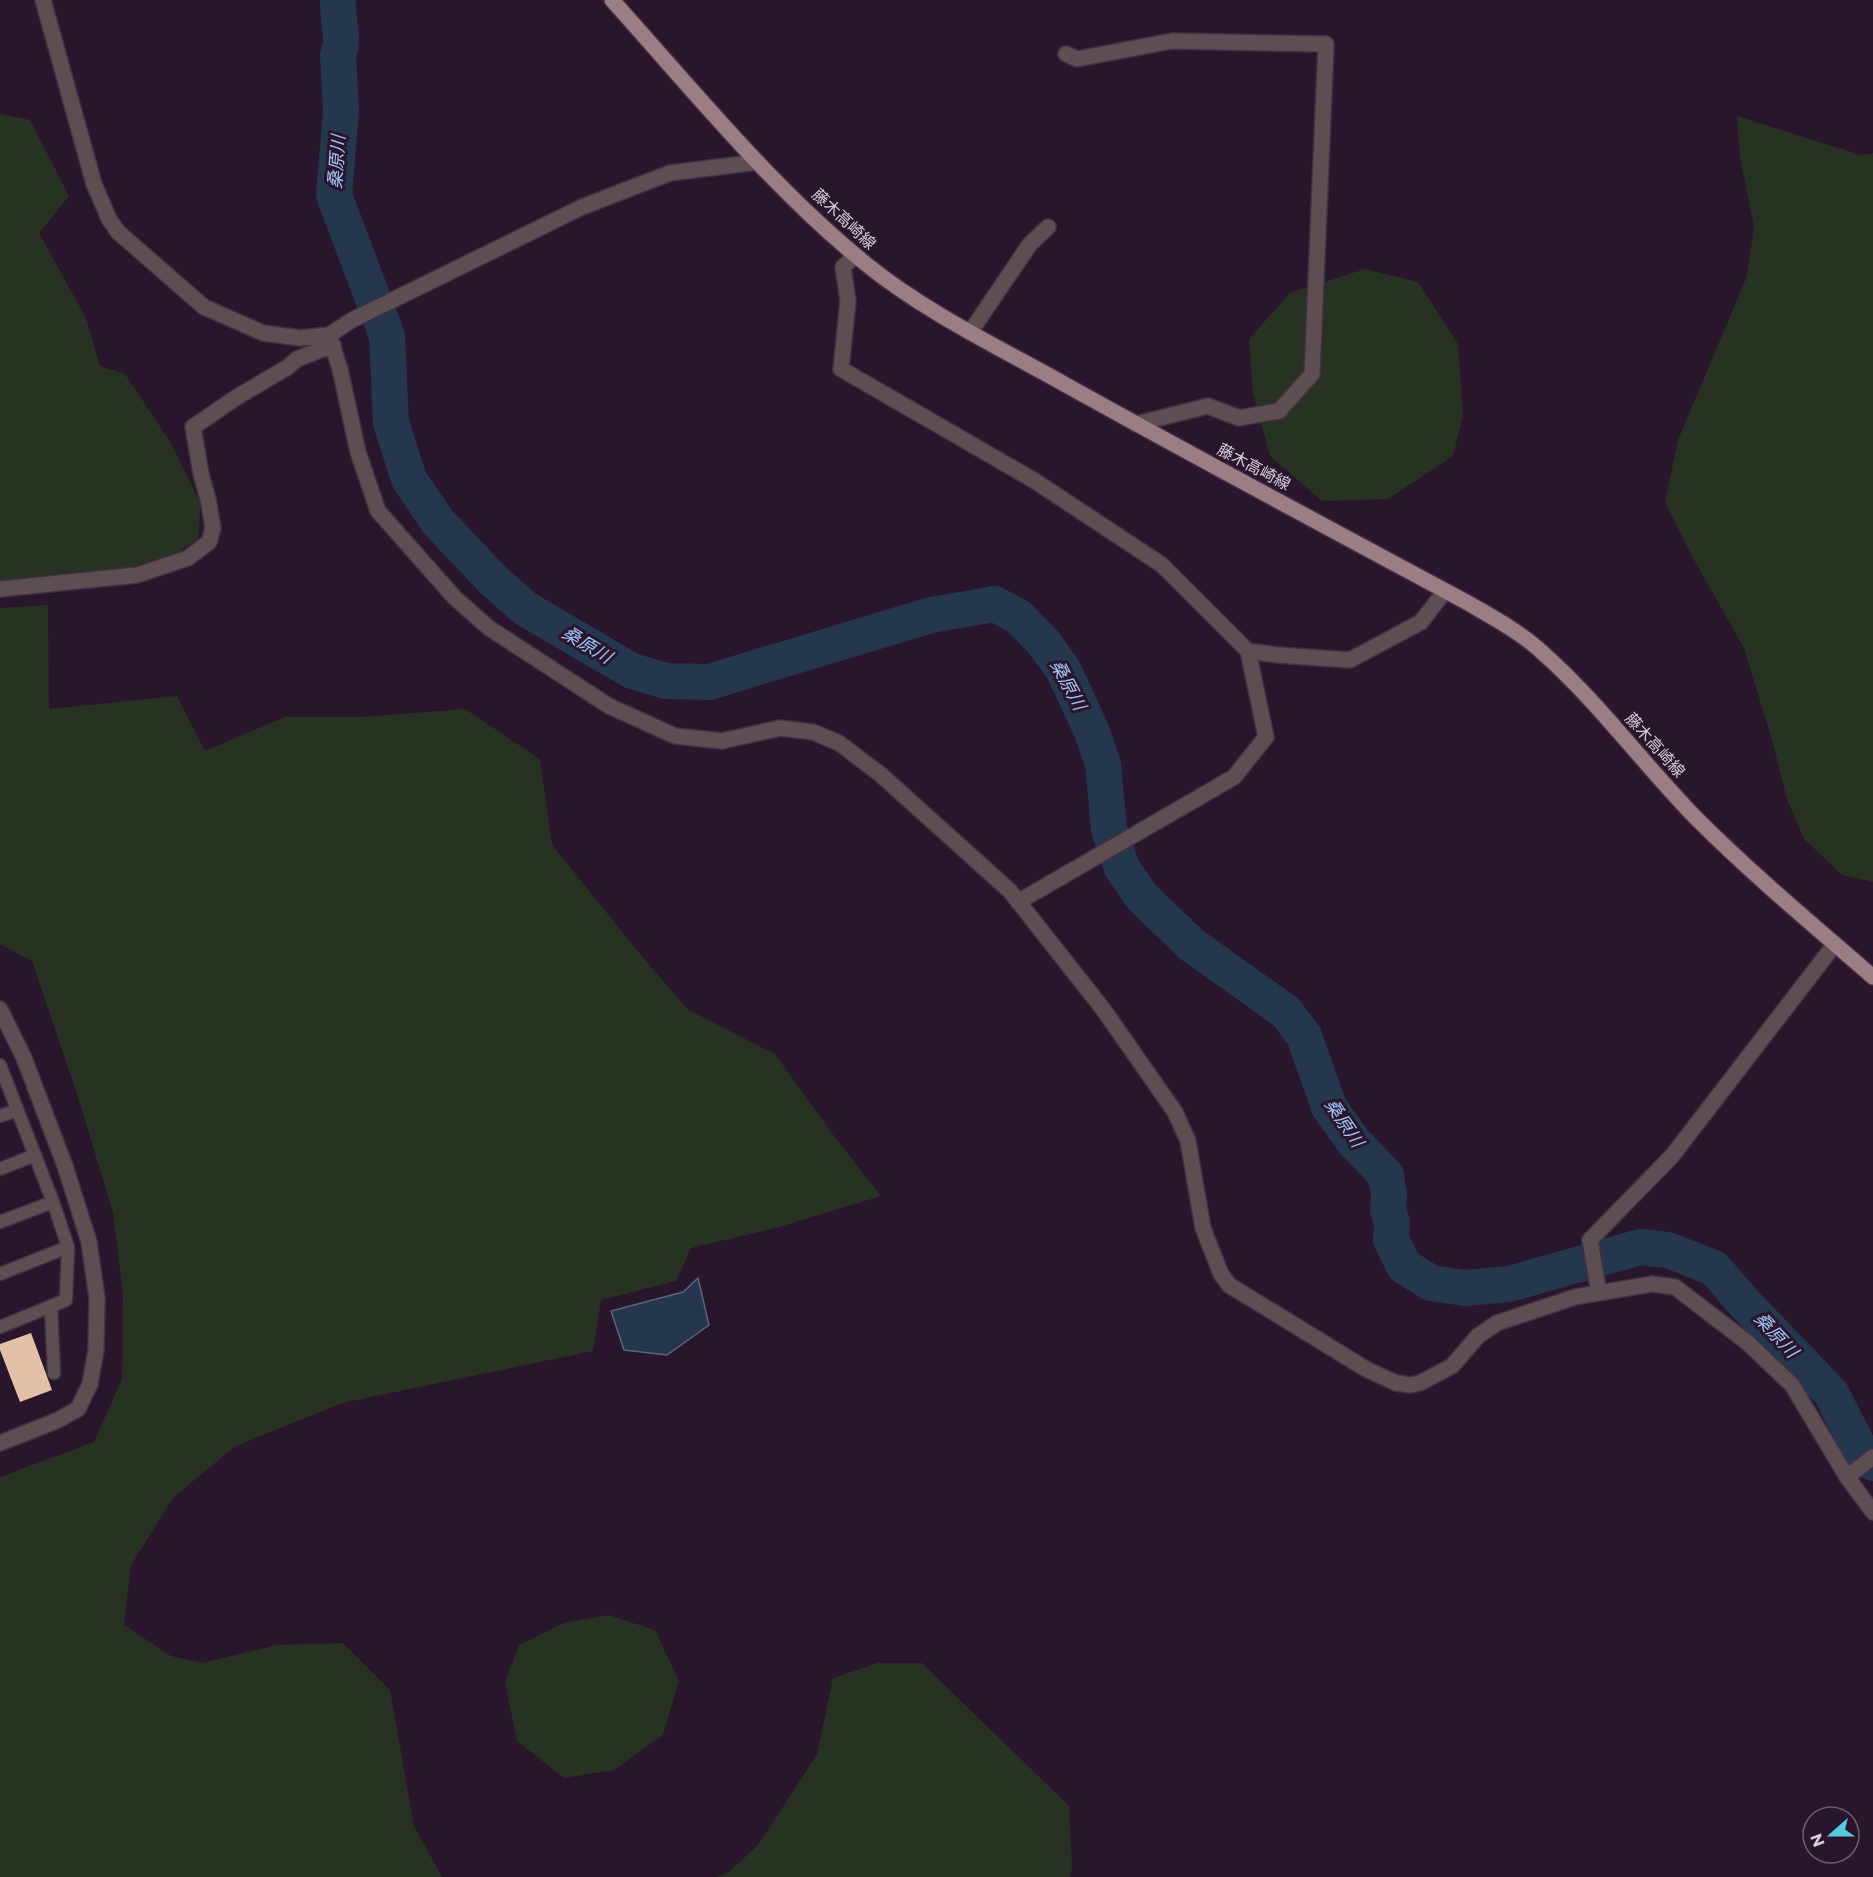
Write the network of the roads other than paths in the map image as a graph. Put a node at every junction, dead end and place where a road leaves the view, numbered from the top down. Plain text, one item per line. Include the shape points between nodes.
1 (44, 0) edge
2 (612, 0) edge
3 (1066, 54) dead end
4 (758, 162) junction
5 (1048, 227) dead end
6 (856, 255) junction
7 (971, 331) junction
8 (331, 340) junction
9 (1136, 424) junction
10 (0, 589) edge
11 (1445, 591) junction
12 (1248, 651) junction
13 (1018, 902) junction
14 (1835, 944) junction
15 (1873, 977) edge
16 (0, 1009) edge
17 (0, 1066) edge
18 (17, 1110) junction
19 (0, 1116) edge
20 (35, 1155) junction
21 (0, 1168) edge
22 (53, 1202) junction
23 (0, 1222) edge
24 (68, 1247) junction
25 (0, 1274) edge
26 (1599, 1293) junction
27 (51, 1307) junction
28 (0, 1327) edge
29 (54, 1373) dead end
30 (0, 1443) edge
31 (1873, 1456) edge
32 (1847, 1477) junction
33 (1873, 1512) edge

1 - 8 street via 94,184 118,232 204,307 263,333
2 - 4 main road, 藤木高崎線
3 - 9 street via 1077,59 1172,41 1326,44 1312,374 1279,411 1239,418 1208,406
4 - 6 main road, 藤木高崎線
4 - 8 street via 670,173 582,207 352,320
5 - 7 street via 1030,244
6 - 7 main road, 藤木高崎線 via 914,300
6 - 12 street via 843,267 848,301 841,369 1035,481 1162,566
7 - 9 main road, 藤木高崎線
8 - 10 street via 193,428 213,528 208,542 188,558 137,575
8 - 13 street via 358,452 378,511 455,598 489,628 609,706 675,736 722,741 780,728 813,732 839,743 880,774
9 - 11 main road, 藤木高崎線
11 - 12 street via 1421,622 1350,660
11 - 14 main road, 藤木高崎線 via 1506,625 1543,652 1695,817
12 - 13 street via 1266,737 1234,777
13 - 26 street via 1102,1009 1175,1112 1188,1141 1203,1227 1229,1285 1366,1369 1410,1385 1452,1366 1478,1336 1497,1323
14 - 15 main road, 藤木高崎線
14 - 26 street via 1672,1156 1590,1240
16 - 30 street via 24,1058 65,1166 89,1242 97,1298 96,1350 90,1384 78,1408
17 - 18 lane
18 - 19 lane
18 - 20 lane
20 - 21 lane
20 - 22 lane
22 - 23 lane
22 - 24 lane
24 - 25 lane
24 - 27 lane via 66,1300
26 - 32 street via 1652,1284 1675,1287 1748,1343 1792,1385
27 - 28 lane
27 - 29 lane
31 - 32 street
32 - 33 street

